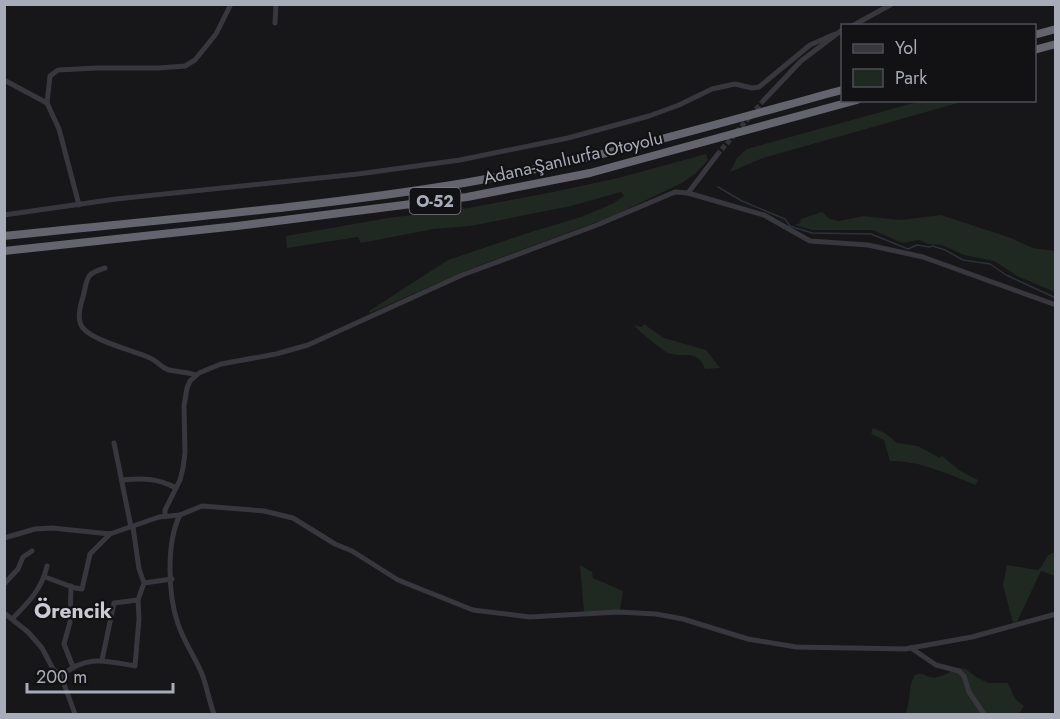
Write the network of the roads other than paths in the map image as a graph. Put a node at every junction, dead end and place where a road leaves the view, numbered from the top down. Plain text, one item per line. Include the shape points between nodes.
1 (231, 4) edge
2 (276, 4) edge
3 (892, 4) edge
4 (275, 23) dead end
5 (856, 24) edge
6 (1056, 29) edge
7 (841, 31) edge
8 (835, 34) junction
9 (1036, 35) edge
10 (1056, 44) edge
11 (1036, 50) edge
12 (4, 80) edge
13 (841, 91) edge
14 (764, 100) tunnel mouth
15 (850, 102) edge
16 (47, 103) junction
17 (717, 155) tunnel mouth
18 (688, 193) junction
19 (79, 205) junction
20 (4, 215) edge
21 (4, 236) edge
22 (4, 251) edge
23 (105, 268) dead end
24 (1056, 305) edge
25 (196, 375) junction
26 (114, 442) dead end
27 (122, 480) junction
28 (176, 488) junction
29 (180, 515) junction
30 (165, 516) junction
31 (132, 527) junction
32 (110, 534) junction
33 (4, 538) edge
34 (32, 551) dead end
35 (47, 566) dead end
36 (4, 570) edge
37 (13, 573) junction
38 (45, 577) junction
39 (172, 579) junction
40 (144, 583) junction
41 (4, 584) edge
42 (71, 586) junction
43 (138, 600) junction
44 (4, 613) edge
45 (1056, 614) edge
46 (12, 619) junction
47 (911, 648) junction
48 (102, 660) junction
49 (73, 667) junction
50 (61, 676) junction
51 (75, 714) edge
52 (214, 714) edge
53 (984, 714) edge

1 - 16 street via 216,34 189,64 178,68 58,70 50,76
2 - 4 street
3 - 5 street
6 - 9 highway
7 - 8 street
8 - 14 street
8 - 19 street via 810,45 759,87 735,84 712,89 661,113 527,147 358,174
10 - 11 highway
12 - 16 street
13 - 21 highway, Adana-Şanlıurfa Otoyolu / O-52 via 587,159 465,183 349,200
15 - 22 highway, Adana-Şanlıurfa Otoyolu / O-52 via 590,173 467,196
16 - 19 street via 59,129
17 - 18 street
18 - 24 street via 764,215 810,241 868,245 923,257
18 - 25 street via 675,192 462,275 308,345 220,364
19 - 20 street
23 - 25 street via 92,272 86,280 80,312 84,330 168,370
25 - 28 street via 185,397 185,453
26 - 27 street
27 - 28 street via 143,477
27 - 31 street
28 - 30 street
29 - 30 street
29 - 39 street via 171,541
29 - 47 street via 206,505 288,516 398,580 479,611 542,617 645,613 675,617 734,636 783,646
30 - 31 street
31 - 32 street
31 - 40 street
32 - 33 street via 52,528
32 - 42 street via 90,554 82,589
34 - 37 street
35 - 38 street
36 - 37 street
37 - 41 street
38 - 42 street
38 - 46 street via 35,595
39 - 40 street
39 - 52 street via 178,624 202,674
40 - 43 street
42 - 49 street via 70,622 64,644
43 - 48 street via 114,603
43 - 48 street via 135,666
44 - 46 street
45 - 47 street via 972,637
46 - 50 street via 38,642
47 - 53 street via 936,665 959,671
48 - 49 street via 89,660
49 - 50 street
50 - 51 street

